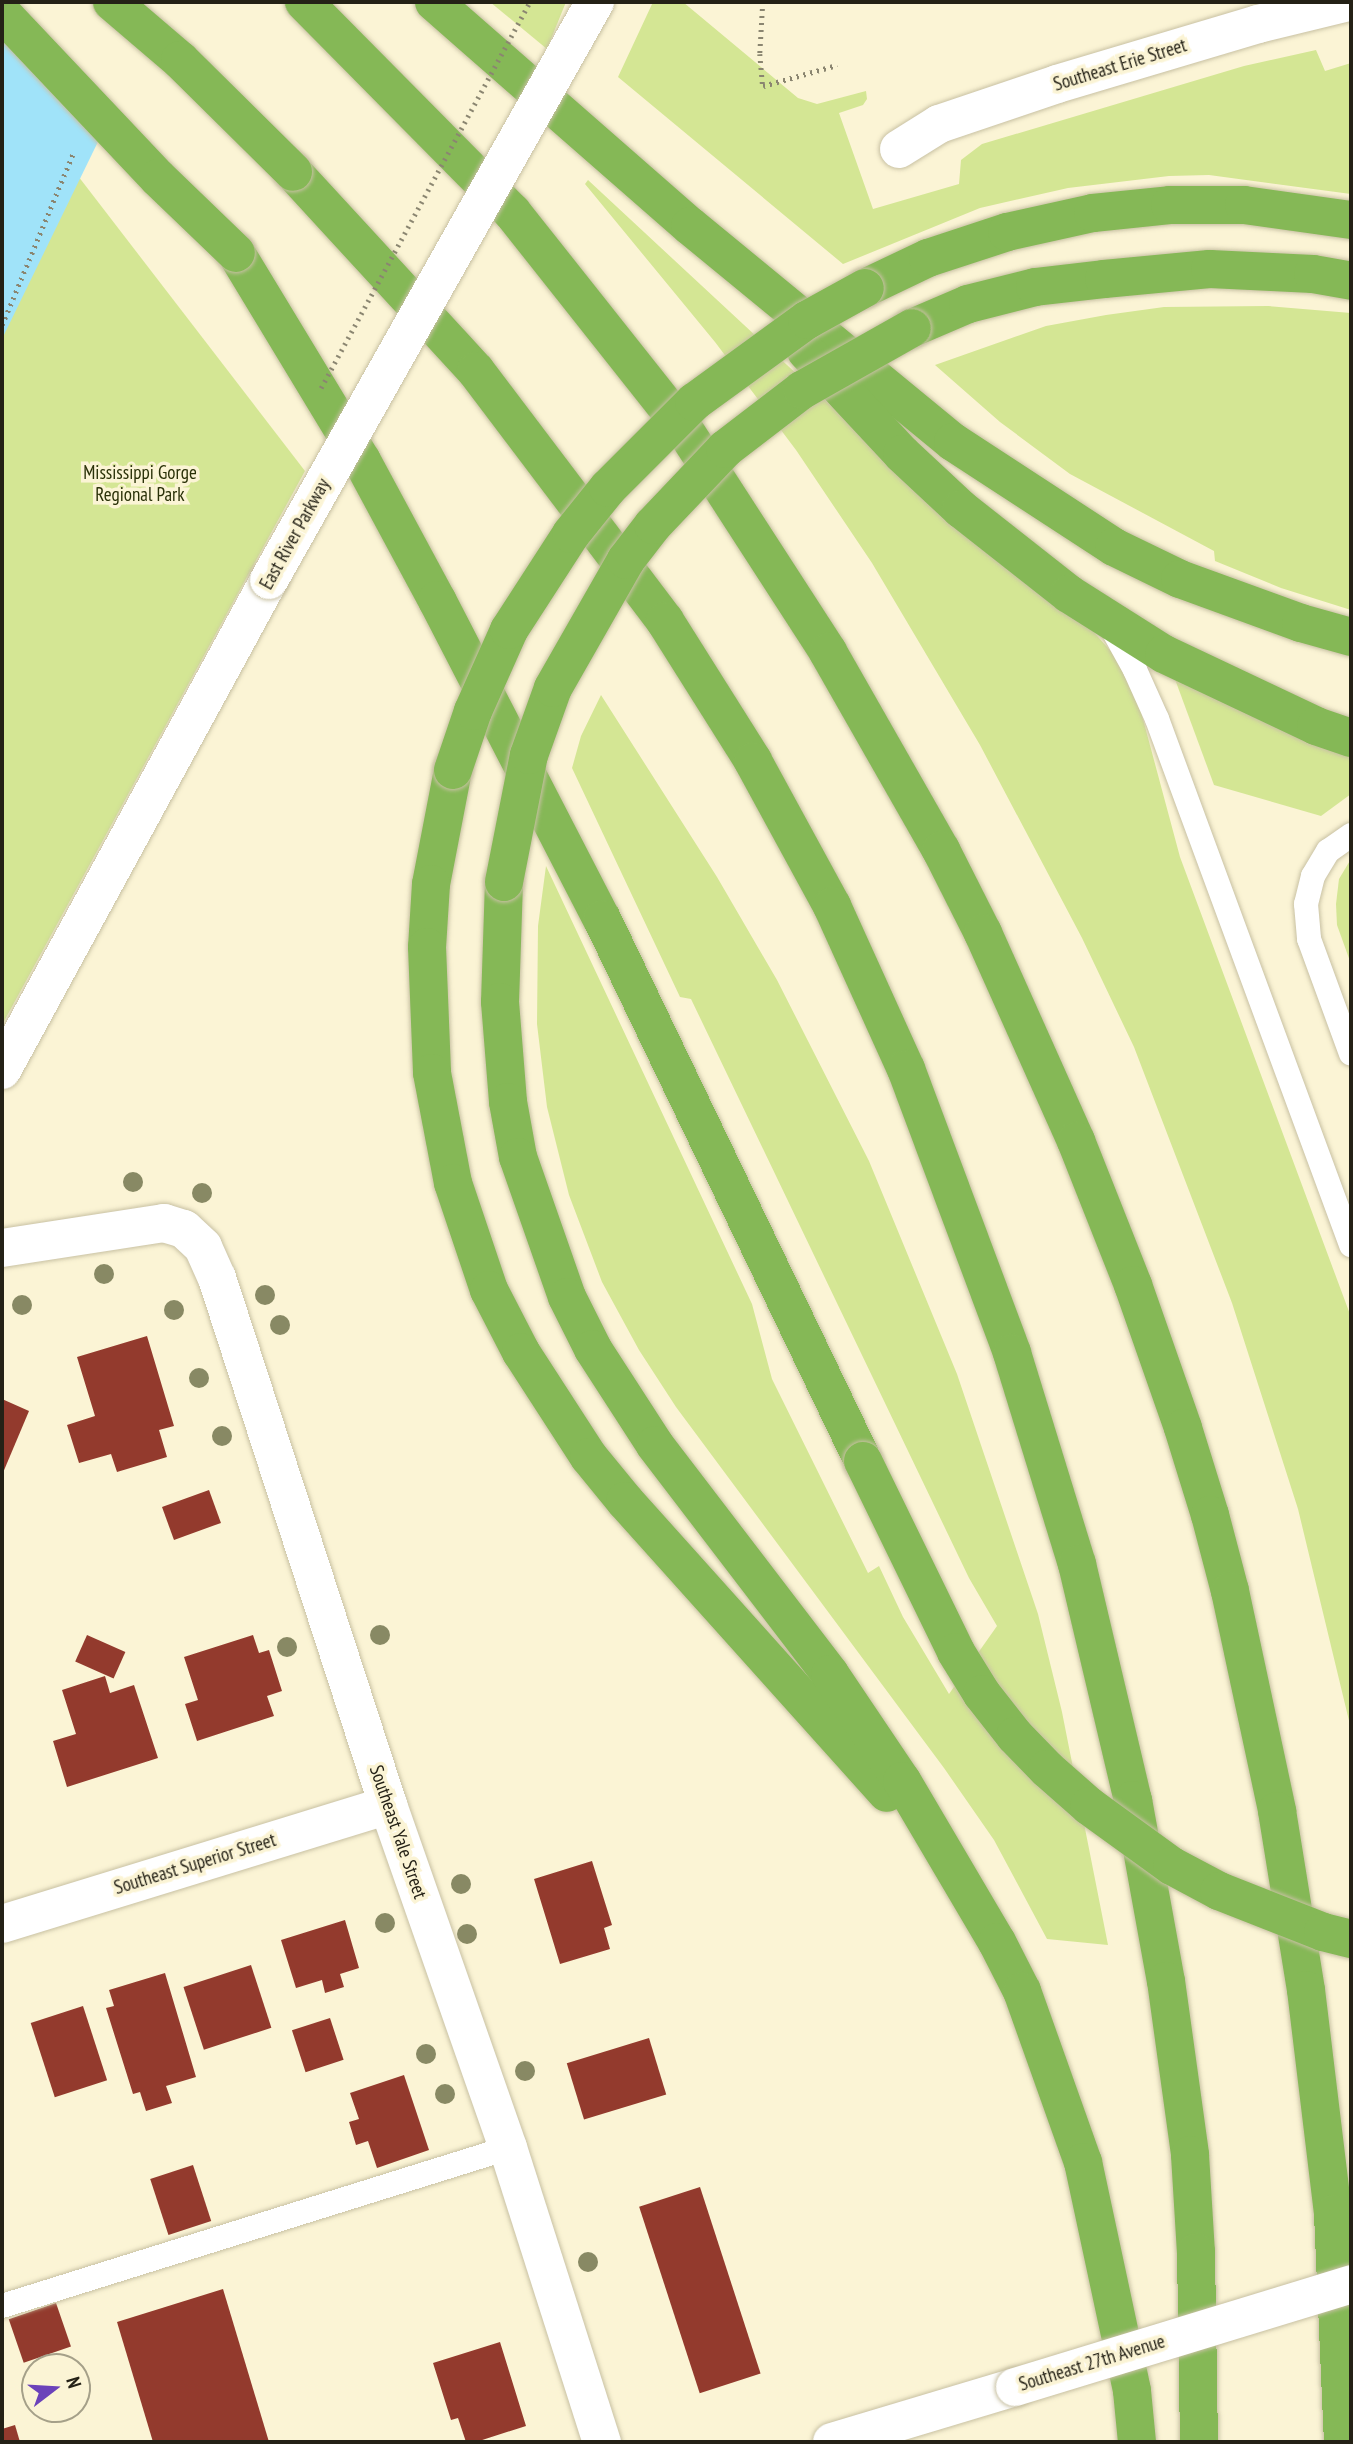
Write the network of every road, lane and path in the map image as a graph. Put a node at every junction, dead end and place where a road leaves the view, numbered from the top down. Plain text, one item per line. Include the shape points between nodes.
1 (112, 2) edge
2 (304, 2) edge
3 (434, 2) edge
4 (530, 2) edge
5 (595, 2) edge
6 (763, 2) edge
7 (1348, 2) edge
8 (2, 13) edge
9 (1254, 13) edge
10 (837, 65) dead end
11 (899, 149) dead end
12 (75, 151) dead end
13 (1351, 220) edge
14 (690, 226) junction
15 (1351, 281) edge
16 (2, 325) edge
17 (317, 396) dead end
18 (1107, 619) junction
19 (1351, 637) edge
20 (1351, 738) edge
21 (1351, 835) edge
22 (1351, 1054) edge
23 (2, 1070) edge
24 (1351, 1244) edge
25 (2, 1248) edge
26 (388, 1805) junction
27 (962, 1881) junction
28 (2, 1924) edge
29 (1351, 1939) edge
30 (508, 2148) junction
31 (1351, 2284) edge
32 (2, 2306) edge
33 (601, 2442) edge
34 (832, 2442) edge
35 (1137, 2442) edge
36 (1199, 2442) edge
37 (1343, 2442) edge

1 - 36 highway, bridge via 180,60 293,172 476,370 665,621 754,761 832,906 906,1069 1012,1353 1077,1564 1133,1800 1166,1981 1190,2155
2 - 37 highway via 512,212 684,429 828,652 941,850 1076,1142 1133,1285 1210,1515 1277,1811 1306,1990 1331,2194
3 - 14 highway
4 - 17 path, bridge
5 - 23 street, East River Parkway, bridge via 269,580
6 - 10 path via 763,86
7 - 9 street, Southeast Erie Street
8 - 29 highway, bridge via 236,253 355,450 602,919 956,1652 982,1694 1047,1769 1088,1806 1172,1866 1219,1891
9 - 11 street, Southeast Erie Street via 939,124
12 - 16 path
13 - 27 highway, bridge via 1244,205 1170,205 1093,213 1007,232 928,258 797,327 704,394 608,488 571,534 509,630 453,770 433,872 427,947 432,1073 453,1183 489,1290 534,1374 589,1457
14 - 18 highway via 902,454 961,509
14 - 19 highway via 953,442 1114,547 1180,579
15 - 27 highway, bridge via 1313,274 1210,269 1035,287 968,304 912,328 802,390 725,449 626,560 553,688 528,755 504,882 500,1002 508,1102 525,1182 567,1297 636,1418 830,1674
18 - 20 highway via 1164,654
18 - 24 lane via 1157,719
21 - 22 lane via 1328,851 1313,876 1306,904 1309,939
25 - 26 street, Southeast Yale Street via 164,1223 184,1229 203,1247
26 - 28 street, Southeast Superior Street
26 - 30 street, Southeast Yale Street
27 - 35 highway via 1022,1991 1083,2162 1129,2379
30 - 32 lane
30 - 33 street, Southeast Yale Street
31 - 34 street, Southeast 27th Avenue, bridge

